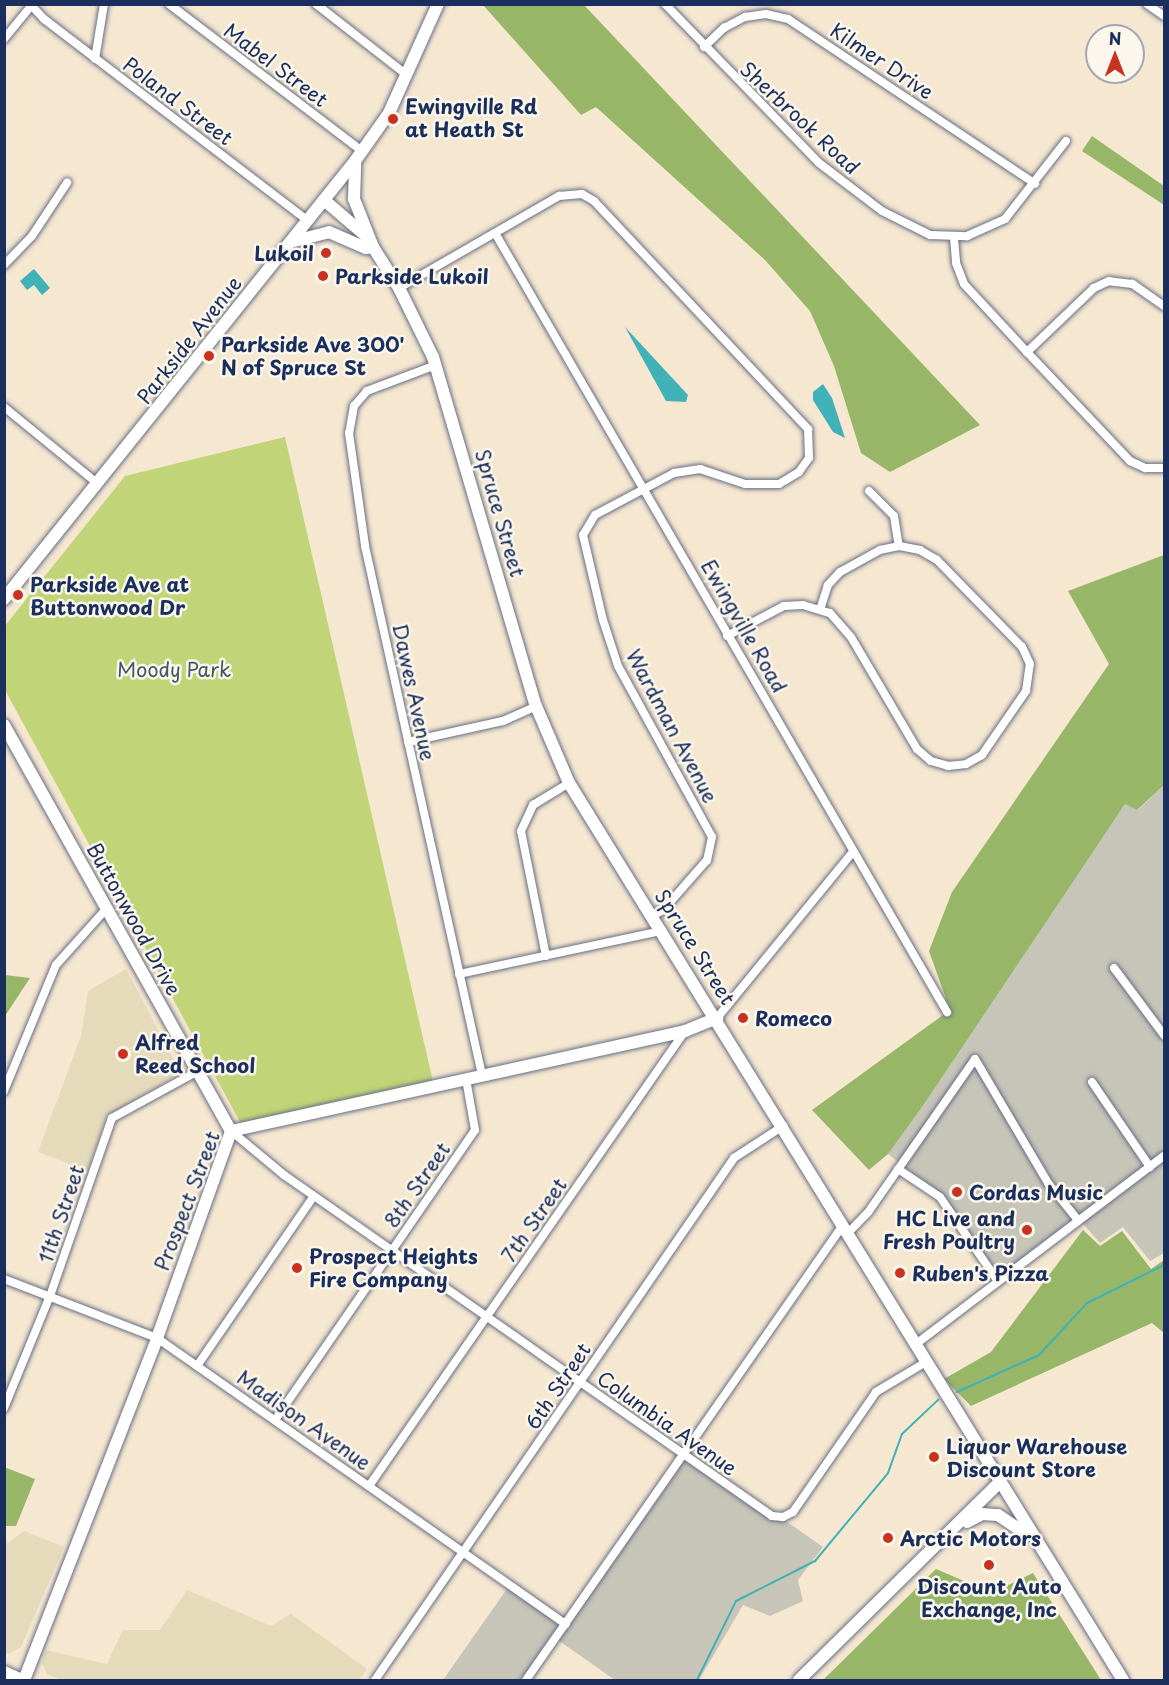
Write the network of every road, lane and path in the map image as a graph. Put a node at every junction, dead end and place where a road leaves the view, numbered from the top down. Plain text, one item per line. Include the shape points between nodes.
1 (104, 4) edge
2 (169, 4) edge
3 (316, 4) edge
4 (438, 4) edge
5 (665, 4) edge
6 (1147, 4) edge
7 (30, 5) edge
8 (1164, 16) edge
9 (4, 39) edge
10 (704, 47) junction
11 (95, 58) junction
12 (406, 75) junction
13 (1066, 141) dead end
14 (359, 156) junction
15 (67, 183) dead end
16 (1035, 184) junction
17 (324, 200) junction
18 (308, 221) junction
19 (495, 233) junction
20 (954, 238) junction
21 (291, 243) junction
22 (373, 247) junction
23 (4, 265) edge
24 (399, 288) junction
25 (1164, 306) edge
26 (1027, 352) junction
27 (436, 364) junction
28 (4, 407) edge
29 (1164, 468) edge
30 (98, 484) junction
31 (643, 490) junction
32 (869, 491) dead end
33 (899, 546) junction
34 (4, 600) edge
35 (820, 609) junction
36 (727, 636) junction
37 (536, 706) junction
38 (4, 725) edge
39 (408, 742) junction
40 (569, 783) junction
41 (852, 853) junction
42 (106, 909) junction
43 (652, 916) junction
44 (662, 931) junction
45 (546, 956) junction
46 (1114, 968) dead end
47 (459, 974) junction
48 (947, 1012) dead end
49 (717, 1018) junction
50 (685, 1031) junction
51 (1164, 1035) edge
52 (196, 1072) junction
53 (482, 1075) junction
54 (466, 1079) junction
55 (1092, 1082) dead end
56 (4, 1091) edge
57 (783, 1126) junction
58 (231, 1131) junction
59 (1164, 1156) edge
60 (1150, 1167) junction
61 (898, 1169) junction
62 (314, 1196) junction
63 (1077, 1219) junction
64 (845, 1229) junction
65 (392, 1251) junction
66 (4, 1279) edge
67 (997, 1280) junction
68 (50, 1296) junction
69 (487, 1317) junction
70 (156, 1338) junction
71 (916, 1344) junction
72 (926, 1362) junction
73 (197, 1366) junction
74 (581, 1383) junction
75 (4, 1408) edge
76 (275, 1420) junction
77 (683, 1454) junction
78 (1000, 1482) junction
79 (369, 1486) junction
80 (1039, 1545) junction
81 (464, 1552) junction
82 (929, 1553) junction
83 (566, 1624) junction
84 (4, 1672) edge
85 (23, 1680) edge
86 (375, 1680) edge
87 (526, 1680) edge
88 (799, 1680) edge
89 (1123, 1680) edge

1 - 11 street
2 - 14 street, Mabel Street
3 - 12 street
4 - 12 street
5 - 10 street, Sherbrook Road
6 - 8 street
7 - 9 street
7 - 11 street, Poland Street
10 - 16 street, Kilmer Drive via 724,28 745,17 766,14 788,19
10 - 20 street, Sherbrook Road via 784,131 850,188 914,229
11 - 18 street, Poland Street
12 - 14 street, Parkside Avenue via 396,100
13 - 16 street, Sherbrook Road
14 - 17 street, Parkside Avenue
14 - 22 street via 354,199
15 - 23 street via 33,236
16 - 20 street, Sherbrook Road via 999,223
17 - 18 street, Parkside Avenue
17 - 22 street, Spruce Street via 357,226
18 - 21 street, Parkside Avenue
19 - 24 street, Wardman Avenue
19 - 31 street, Ewingville Road
19 - 31 street, Wardman Avenue via 559,196 574,193 594,201 802,419 812,440 805,465 779,484 744,484 700,469 674,473
20 - 26 street via 956,263 964,284
21 - 22 street via 317,232 329,232 366,248
21 - 30 street, Parkside Avenue
22 - 24 street, Spruce Street
24 - 27 street, Spruce Street
25 - 26 street via 1132,284 1109,281 1094,288
26 - 29 street via 1130,461 1145,468
27 - 37 street, Spruce Street
27 - 39 street, Dawes Avenue via 367,391 354,406 349,424 365,546
28 - 30 street
30 - 34 street, Parkside Avenue
31 - 36 street, Ewingville Road
31 - 43 street, Wardman Avenue via 596,514 585,527 582,543 622,674 712,837 707,860 663,910
32 - 33 street via 894,516
33 - 35 street via 873,552 840,572 828,585
33 - 35 street via 920,550 937,560 1027,656 1030,673 1026,691 982,755 957,766 939,765 923,756 845,627
35 - 36 street via 784,606
36 - 41 street, Ewingville Road
37 - 39 street via 503,721
37 - 40 street, Spruce Street
38 - 42 street, Buttonwood Drive
39 - 47 street, Dawes Avenue
40 - 43 street, Spruce Street
40 - 45 street via 533,805 521,831
41 - 48 street, Ewingville Road
41 - 49 street
42 - 52 street, Buttonwood Drive
42 - 56 street via 56,965
43 - 44 street, Spruce Street
44 - 45 street
44 - 49 street, Spruce Street
45 - 47 street
46 - 51 street
47 - 53 street, Dawes Avenue
49 - 50 street, Prospect Street
49 - 57 street, Spruce Street
50 - 53 street, Prospect Street
50 - 69 street, 7th Street
52 - 58 street, Buttonwood Drive
52 - 68 street, 11th Street via 112,1118
53 - 54 street, Prospect Street
54 - 58 street, Prospect Street
54 - 65 street, 8th Street via 475,1130
55 - 60 street
57 - 64 street, Spruce Street
57 - 74 street, 6th Street via 734,1158
58 - 62 street, Columbia Avenue
58 - 70 street, Prospect Street
59 - 60 street
60 - 63 street
61 - 63 street via 975,1059 1048,1183
61 - 64 street via 869,1211
61 - 67 street via 940,1197
62 - 65 street, Columbia Avenue
62 - 73 street
63 - 67 street
64 - 71 street, Spruce Street
64 - 77 street
65 - 69 street, Columbia Avenue
65 - 76 street, 8th Street
66 - 68 street, Madison Avenue
67 - 71 street
68 - 70 street, Madison Avenue
68 - 75 street, 11th Street
69 - 74 street, Columbia Avenue
69 - 79 street, 7th Street
70 - 73 street, Madison Avenue
70 - 85 street, Prospect Street
71 - 72 street, Spruce Street
72 - 77 street, Columbia Avenue via 876,1392 794,1510 783,1517 772,1516
72 - 78 street, Spruce Street
73 - 76 street, Madison Avenue
74 - 77 street, Columbia Avenue
74 - 81 street, 6th Street
76 - 79 street, Madison Avenue
77 - 83 street
78 - 80 street, Spruce Street
78 - 82 street
79 - 81 street, Madison Avenue
80 - 82 street via 1007,1519 982,1514
80 - 89 street, Spruce Street
81 - 83 street, Madison Avenue
81 - 86 street, 6th Street
82 - 88 street
83 - 87 street
84 - 85 street

